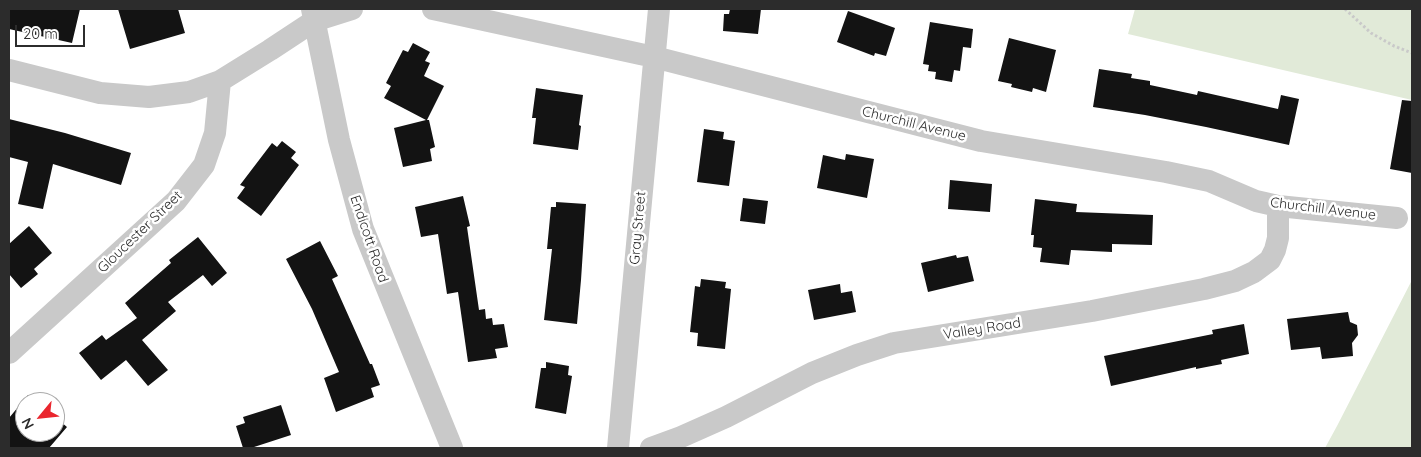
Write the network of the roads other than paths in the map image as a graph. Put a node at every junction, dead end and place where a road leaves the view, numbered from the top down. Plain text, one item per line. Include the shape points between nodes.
1 (352, 9) edge
2 (433, 9) edge
3 (659, 9) edge
4 (313, 15) edge
5 (654, 57) junction
6 (9, 70) edge
7 (220, 81) junction
8 (1278, 206) junction
9 (1397, 218) dead end
10 (9, 353) edge
11 (452, 448) edge
12 (618, 448) edge
13 (651, 448) edge

1 - 4 street
2 - 5 street, Churchill Avenue
3 - 5 street, Gray Street
4 - 7 street via 270,50
4 - 11 street, Endicott Road via 339,140 363,229
5 - 8 street, Churchill Avenue via 981,141 1209,181 1256,201
5 - 12 street, Gray Street
6 - 7 street via 100,93 149,97 189,92
7 - 10 street, Gloucester Street via 215,133 204,165 176,201
8 - 9 street, Churchill Avenue
8 - 13 street, Valley Road via 1276,250 1270,260 1235,281 1102,309 894,343 812,372 742,409

